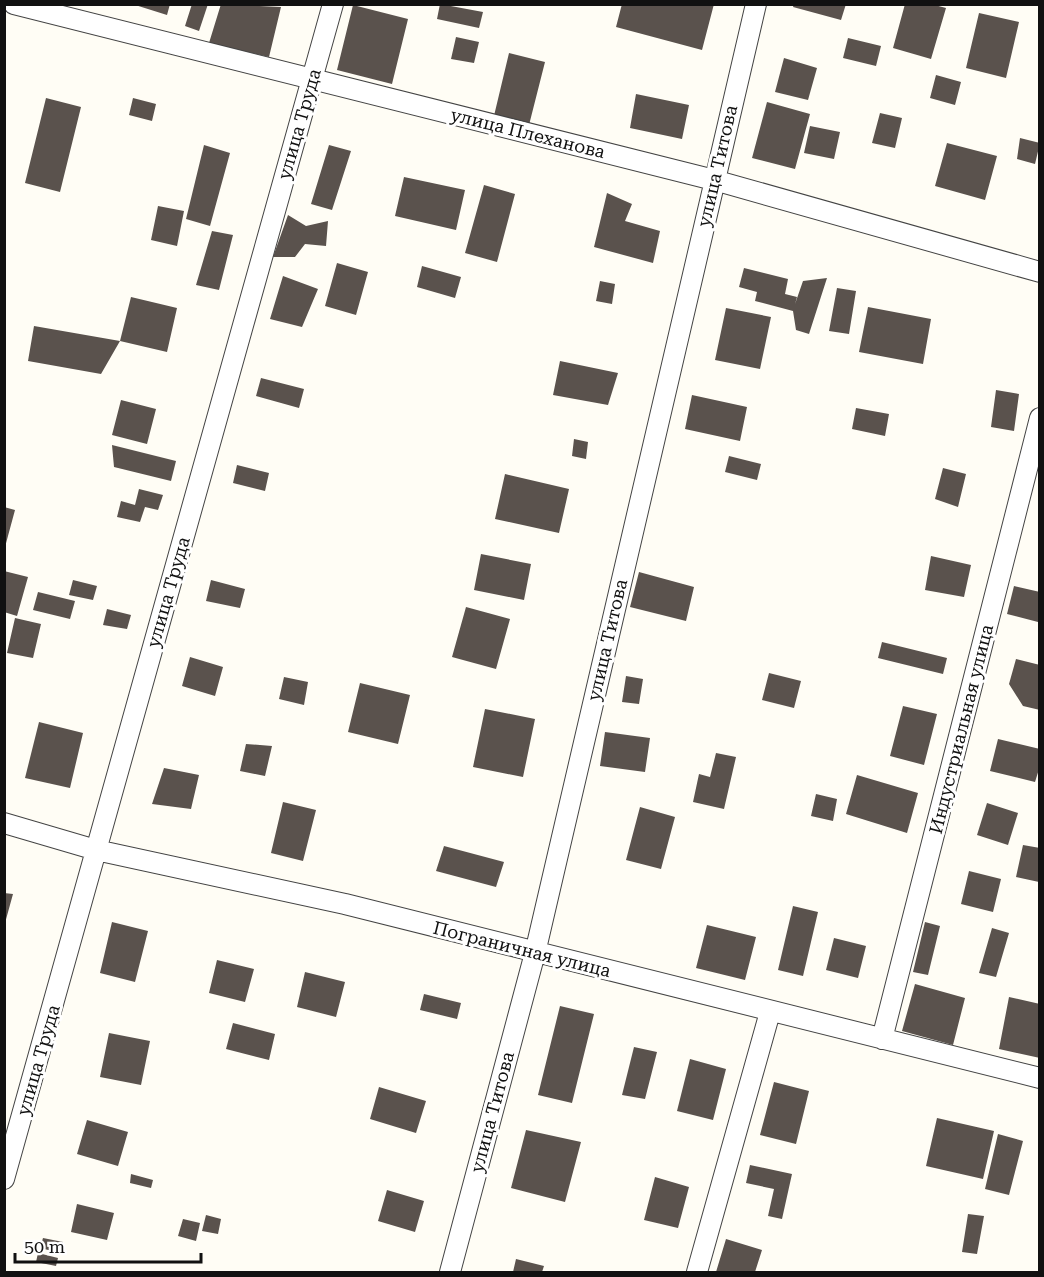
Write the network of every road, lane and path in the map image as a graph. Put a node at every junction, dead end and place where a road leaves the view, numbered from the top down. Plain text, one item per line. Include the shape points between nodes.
1 (14, 4) edge
2 (333, 4) edge
3 (756, 4) edge
4 (312, 78) junction
5 (714, 180) junction
6 (1040, 272) edge
7 (1040, 418) edge
8 (4, 823) edge
9 (96, 850) junction
10 (535, 953) junction
11 (771, 1012) junction
12 (882, 1039) junction
13 (1040, 1078) edge
14 (4, 1179) edge
15 (450, 1272) edge
16 (697, 1272) edge

1 - 4 street, улица Плеханова
2 - 4 street, улица Труда
3 - 5 street, улица Титова
4 - 5 street, улица Плеханова
4 - 9 street, улица Труда
5 - 6 street, улица Плеханова
5 - 10 street, улица Титова
7 - 12 street, Индустриальная улица
8 - 9 street, Пограничная улица
9 - 10 street, Пограничная улица via 345,904
9 - 14 street, улица Труда
10 - 11 street, Пограничная улица
10 - 15 street, улица Титова
11 - 12 street, Пограничная улица
11 - 16 street
12 - 13 street, Пограничная улица

